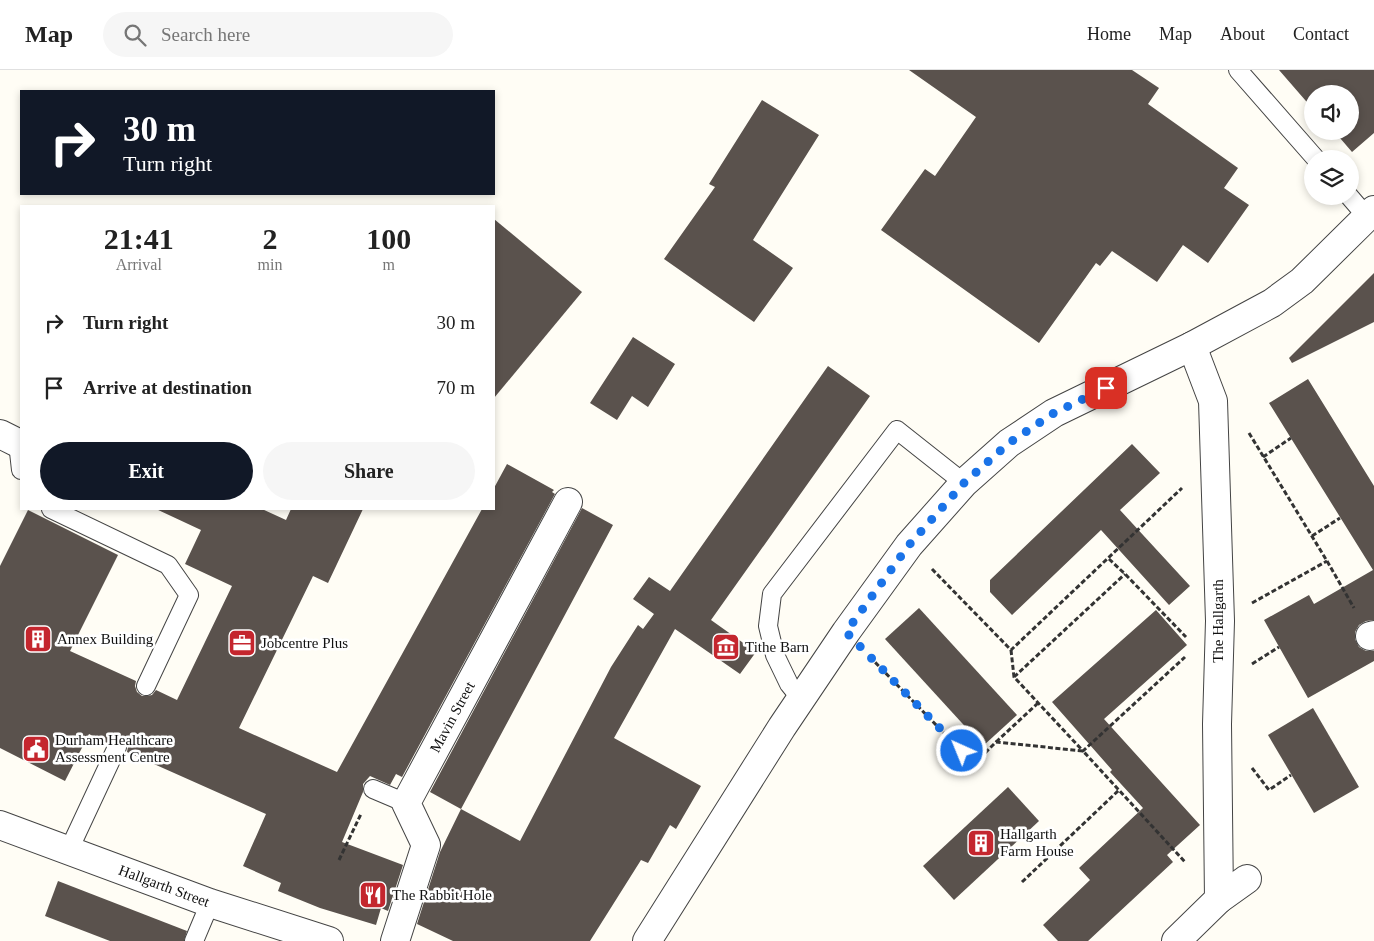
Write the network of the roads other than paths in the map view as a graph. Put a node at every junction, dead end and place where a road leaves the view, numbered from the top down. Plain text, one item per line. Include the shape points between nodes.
1 (1238, 70) edge
2 (1308, 150) edge
3 (1359, 204) edge
4 (1371, 214) edge
5 (1192, 346) junction
6 (9, 438) edge
7 (20, 467) edge
8 (964, 483) junction
9 (568, 502) dead end
10 (53, 510) edge
11 (146, 686) dead end
12 (801, 699) junction
13 (117, 747) dead end
14 (373, 789) road end
15 (406, 804) junction
16 (0, 825) edge
17 (68, 852) junction
18 (1247, 879) dead end
19 (1219, 900) junction
20 (210, 903) junction
21 (194, 941) edge
22 (329, 941) edge
23 (395, 941) edge
24 (647, 941) edge
25 (1176, 941) edge

1 - 2 lane
3 - 4 lane
4 - 5 street via 1302,281 1272,303
5 - 8 street via 1054,413 1009,443
5 - 19 street, The Hallgarth via 1213,401 1220,621 1217,724
6 - 7 lane
8 - 12 street via 909,545
8 - 12 lane via 897,430 772,594 768,626 775,655 789,684
9 - 15 street, Mavin Street
10 - 11 lane via 168,565 189,595
12 - 24 street
13 - 17 lane
14 - 15 lane
15 - 23 street via 426,845
16 - 17 street, Hallgarth Street
17 - 20 street, Hallgarth Street
18 - 19 street
19 - 25 street
20 - 21 lane
20 - 22 street, Hallgarth Street

